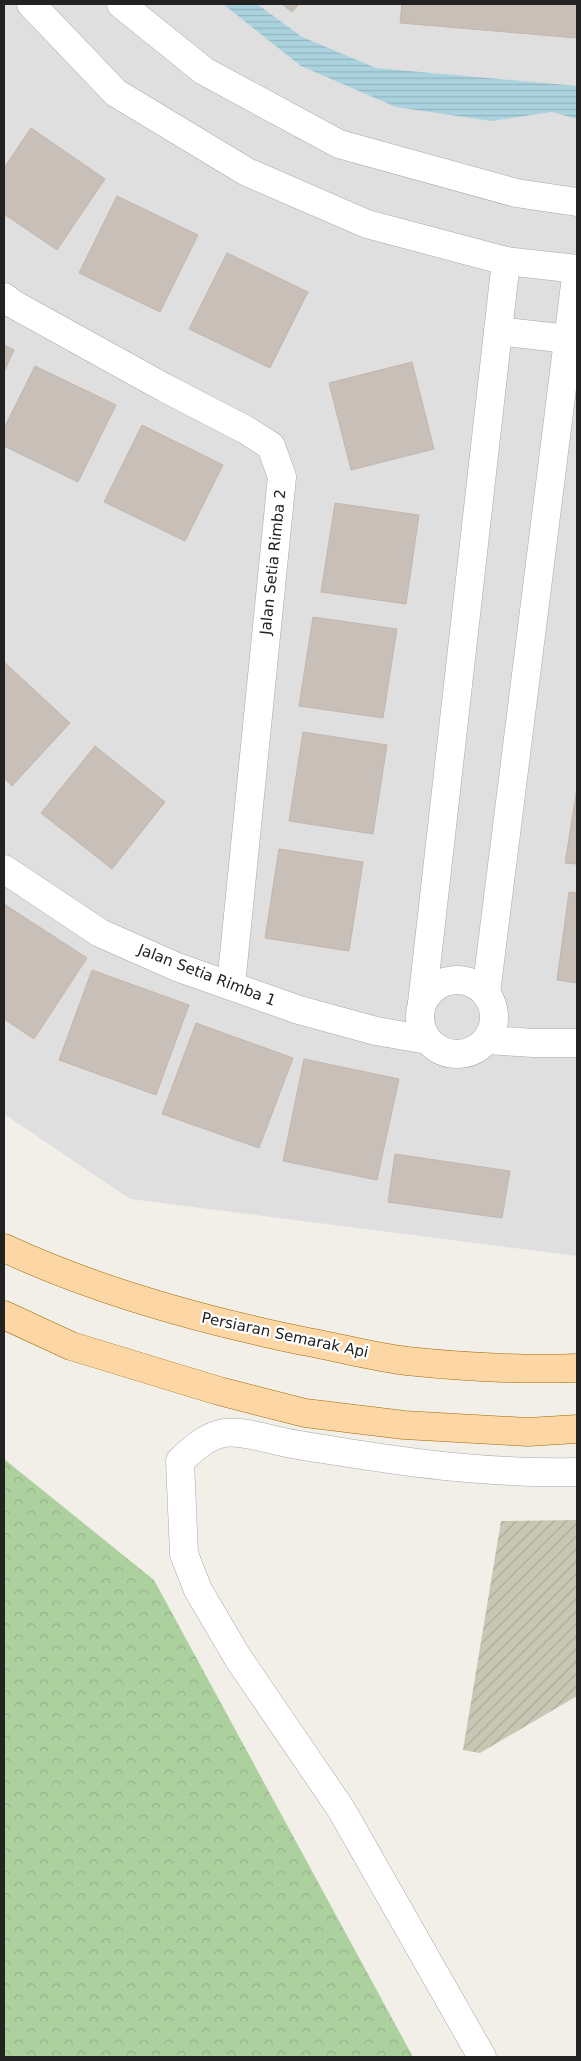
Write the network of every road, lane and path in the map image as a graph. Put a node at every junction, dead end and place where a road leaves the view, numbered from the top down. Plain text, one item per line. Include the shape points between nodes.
1 (31, 4) edge
2 (122, 4) edge
3 (577, 202) edge
4 (506, 261) junction
5 (577, 269) edge
6 (4, 296) edge
7 (498, 331) junction
8 (568, 339) junction
9 (4, 869) edge
10 (231, 985) junction
11 (486, 993) junction
12 (422, 1003) junction
13 (428, 1040) junction
14 (486, 1040) junction
15 (577, 1043) edge
16 (4, 1248) edge
17 (4, 1315) edge
18 (577, 1368) edge
19 (577, 1429) edge
20 (577, 1472) edge
21 (482, 2057) edge

1 - 4 street via 116,93 247,172 367,224
2 - 3 street via 204,71 339,144 516,193
4 - 5 street
4 - 7 street
5 - 8 street
6 - 10 street, Jalan Setia Rimba 2 via 13,304 271,446 282,477
7 - 8 street
7 - 12 street
8 - 11 street
9 - 10 street, Jalan Setia Rimba 1 via 100,933 177,967
10 - 13 street, Jalan Setia Rimba 1 via 299,1010 376,1031
11 - 12 street via 474,984 459,980 444,982 431,990
11 - 14 street via 494,1016
12 - 13 street via 420,1022
13 - 14 street via 436,1048 457,1054 478,1048
14 - 15 street
16 - 18 main road, Persiaran Semarak Api via 36,1263 154,1305 270,1334 406,1361 530,1370
17 - 19 main road via 71,1346 219,1391 305,1412 404,1425 528,1432
20 - 21 street via 528,1473 460,1468 224,1433 198,1444 180,1461 184,1554 198,1590 238,1658 341,1808

